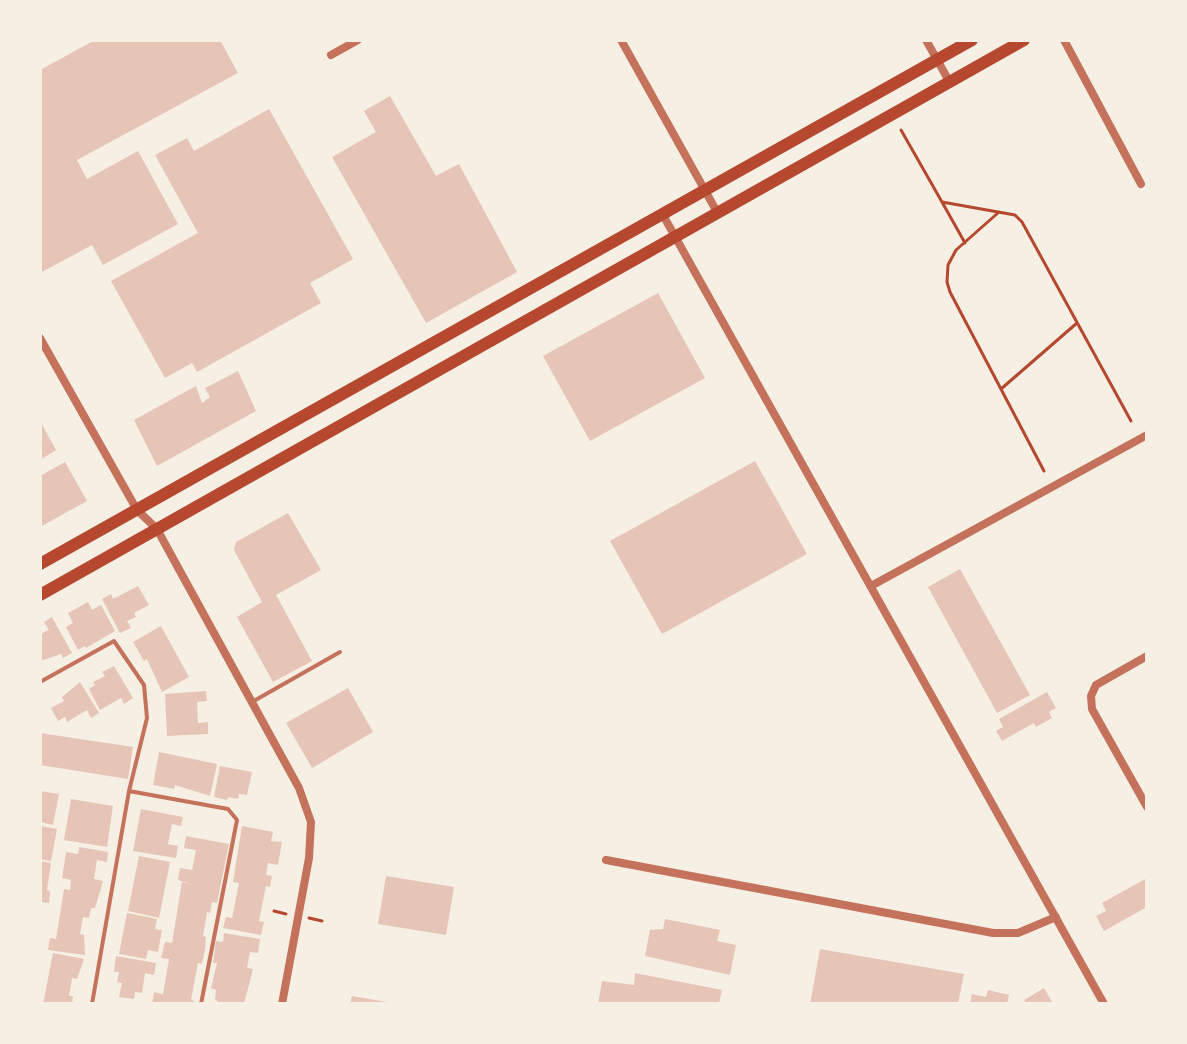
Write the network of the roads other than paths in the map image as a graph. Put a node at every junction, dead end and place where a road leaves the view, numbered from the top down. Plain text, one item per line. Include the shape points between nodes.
1 (358, 40) edge
2 (621, 40) edge
3 (926, 40) edge
4 (972, 40) edge
5 (1024, 40) edge
6 (1064, 40) edge
7 (331, 55) dead end
8 (937, 59) junction
9 (949, 81) junction
10 (1141, 184) dead end
11 (704, 190) junction
12 (717, 212) junction
13 (663, 215) junction
14 (675, 236) junction
15 (40, 338) edge
16 (1147, 435) edge
17 (137, 510) junction
18 (157, 529) junction
19 (40, 564) edge
20 (871, 586) junction
21 (40, 595) edge
22 (340, 652) dead end
23 (1147, 656) edge
24 (40, 682) edge
25 (252, 702) junction
26 (129, 791) junction
27 (1147, 807) edge
28 (606, 860) dead end
29 (1056, 917) junction
30 (92, 1004) edge
31 (201, 1004) edge
32 (282, 1004) edge
33 (1104, 1004) edge

1 - 7 street
2 - 11 street
3 - 8 street
4 - 8 main road
5 - 9 main road
6 - 10 street
8 - 9 street
8 - 11 main road
9 - 12 main road
11 - 12 street
11 - 13 main road
12 - 14 main road
13 - 14 street
13 - 17 main road
14 - 18 main road
14 - 20 street
15 - 17 street
16 - 20 street
17 - 18 street
17 - 19 main road
18 - 21 main road
18 - 25 street
20 - 29 street
22 - 25 lane
23 - 27 street via 1096,685 1091,696 1092,709
24 - 26 lane via 114,641 144,685 147,718
25 - 32 street via 299,788 311,822
26 - 30 lane
26 - 31 lane via 228,809 237,820
28 - 29 street via 993,933 1018,933
29 - 33 street

